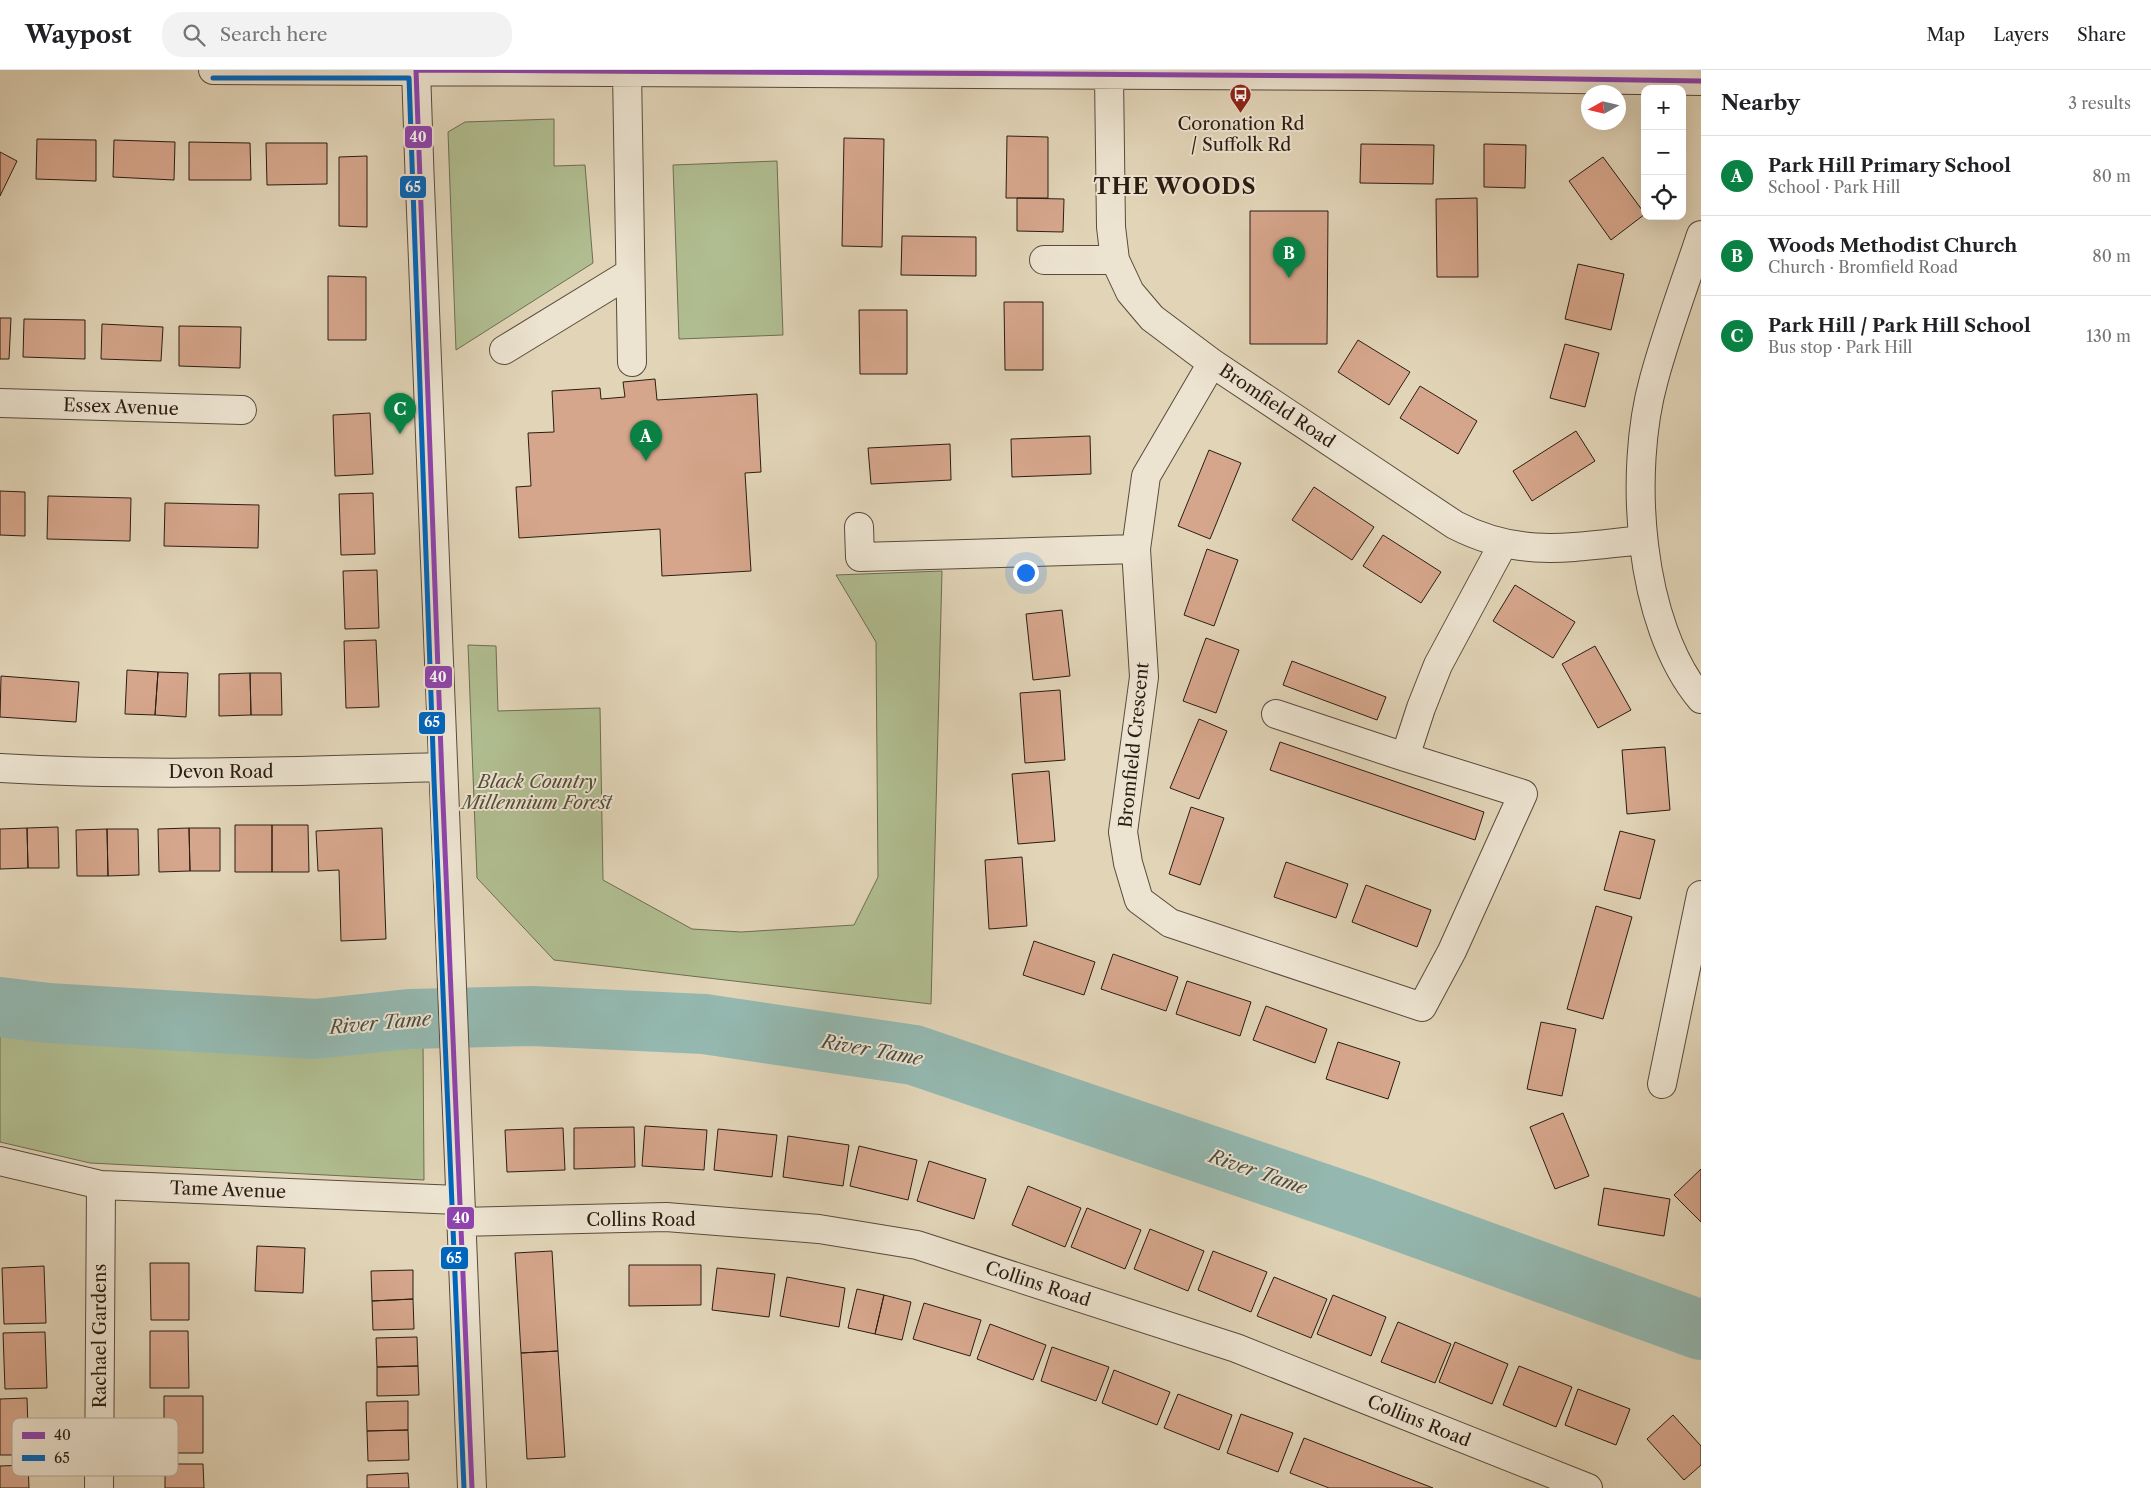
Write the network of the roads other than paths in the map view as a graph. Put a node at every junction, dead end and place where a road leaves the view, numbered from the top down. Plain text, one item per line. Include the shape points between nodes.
1 (213, 70) edge
2 (236, 70) edge
3 (416, 70) edge
4 (627, 72) junction
5 (1368, 73) edge
6 (1109, 76) junction
7 (1701, 81) edge
8 (1701, 235) edge
9 (1044, 260) dead end
10 (1115, 260) junction
11 (630, 273) junction
12 (504, 350) dead end
13 (632, 362) dead end
14 (1212, 363) junction
15 (0, 403) edge
16 (242, 410) dead end
17 (859, 526) dead end
18 (1643, 540) junction
19 (1502, 544) junction
20 (1136, 549) junction
21 (1701, 699) edge
22 (1276, 714) dead end
23 (1405, 757) junction
24 (0, 768) edge
25 (442, 768) junction
26 (1701, 895) edge
27 (1662, 1084) dead end
28 (0, 1161) edge
29 (101, 1185) junction
30 (459, 1211) junction
31 (99, 1418) edge
32 (472, 1488) edge
33 (1588, 1488) edge

1 - 2 street
2 - 3 street
3 - 4 street
3 - 25 street
4 - 6 street
4 - 11 street
5 - 6 street
5 - 7 street
6 - 10 street, Bromfield Road via 1111,227
8 - 18 street via 1653,381 1643,444
9 - 10 street
10 - 14 street, Bromfield Road via 1130,292 1152,318
11 - 12 street
11 - 13 street
14 - 19 street, Bromfield Road via 1455,525
14 - 20 street, Bromfield Crescent via 1146,476
15 - 16 street, Essex Avenue
17 - 20 street via 860,557
18 - 19 street, Bromfield Road via 1530,549
18 - 21 street via 1657,616 1672,654 1688,684
19 - 23 street via 1438,665
20 - 23 street, Bromfield Crescent via 1144,677 1123,832 1139,900 1170,923 1422,1007 1452,951 1523,794
22 - 23 street
24 - 25 street, Devon Road via 59,772 234,772
25 - 30 street
26 - 27 street
28 - 29 street, Tame Avenue
29 - 30 street, Tame Avenue
29 - 31 street, Rachael Gardens
30 - 32 street
30 - 33 street, Collins Road via 666,1217 819,1229 917,1245 1236,1348

